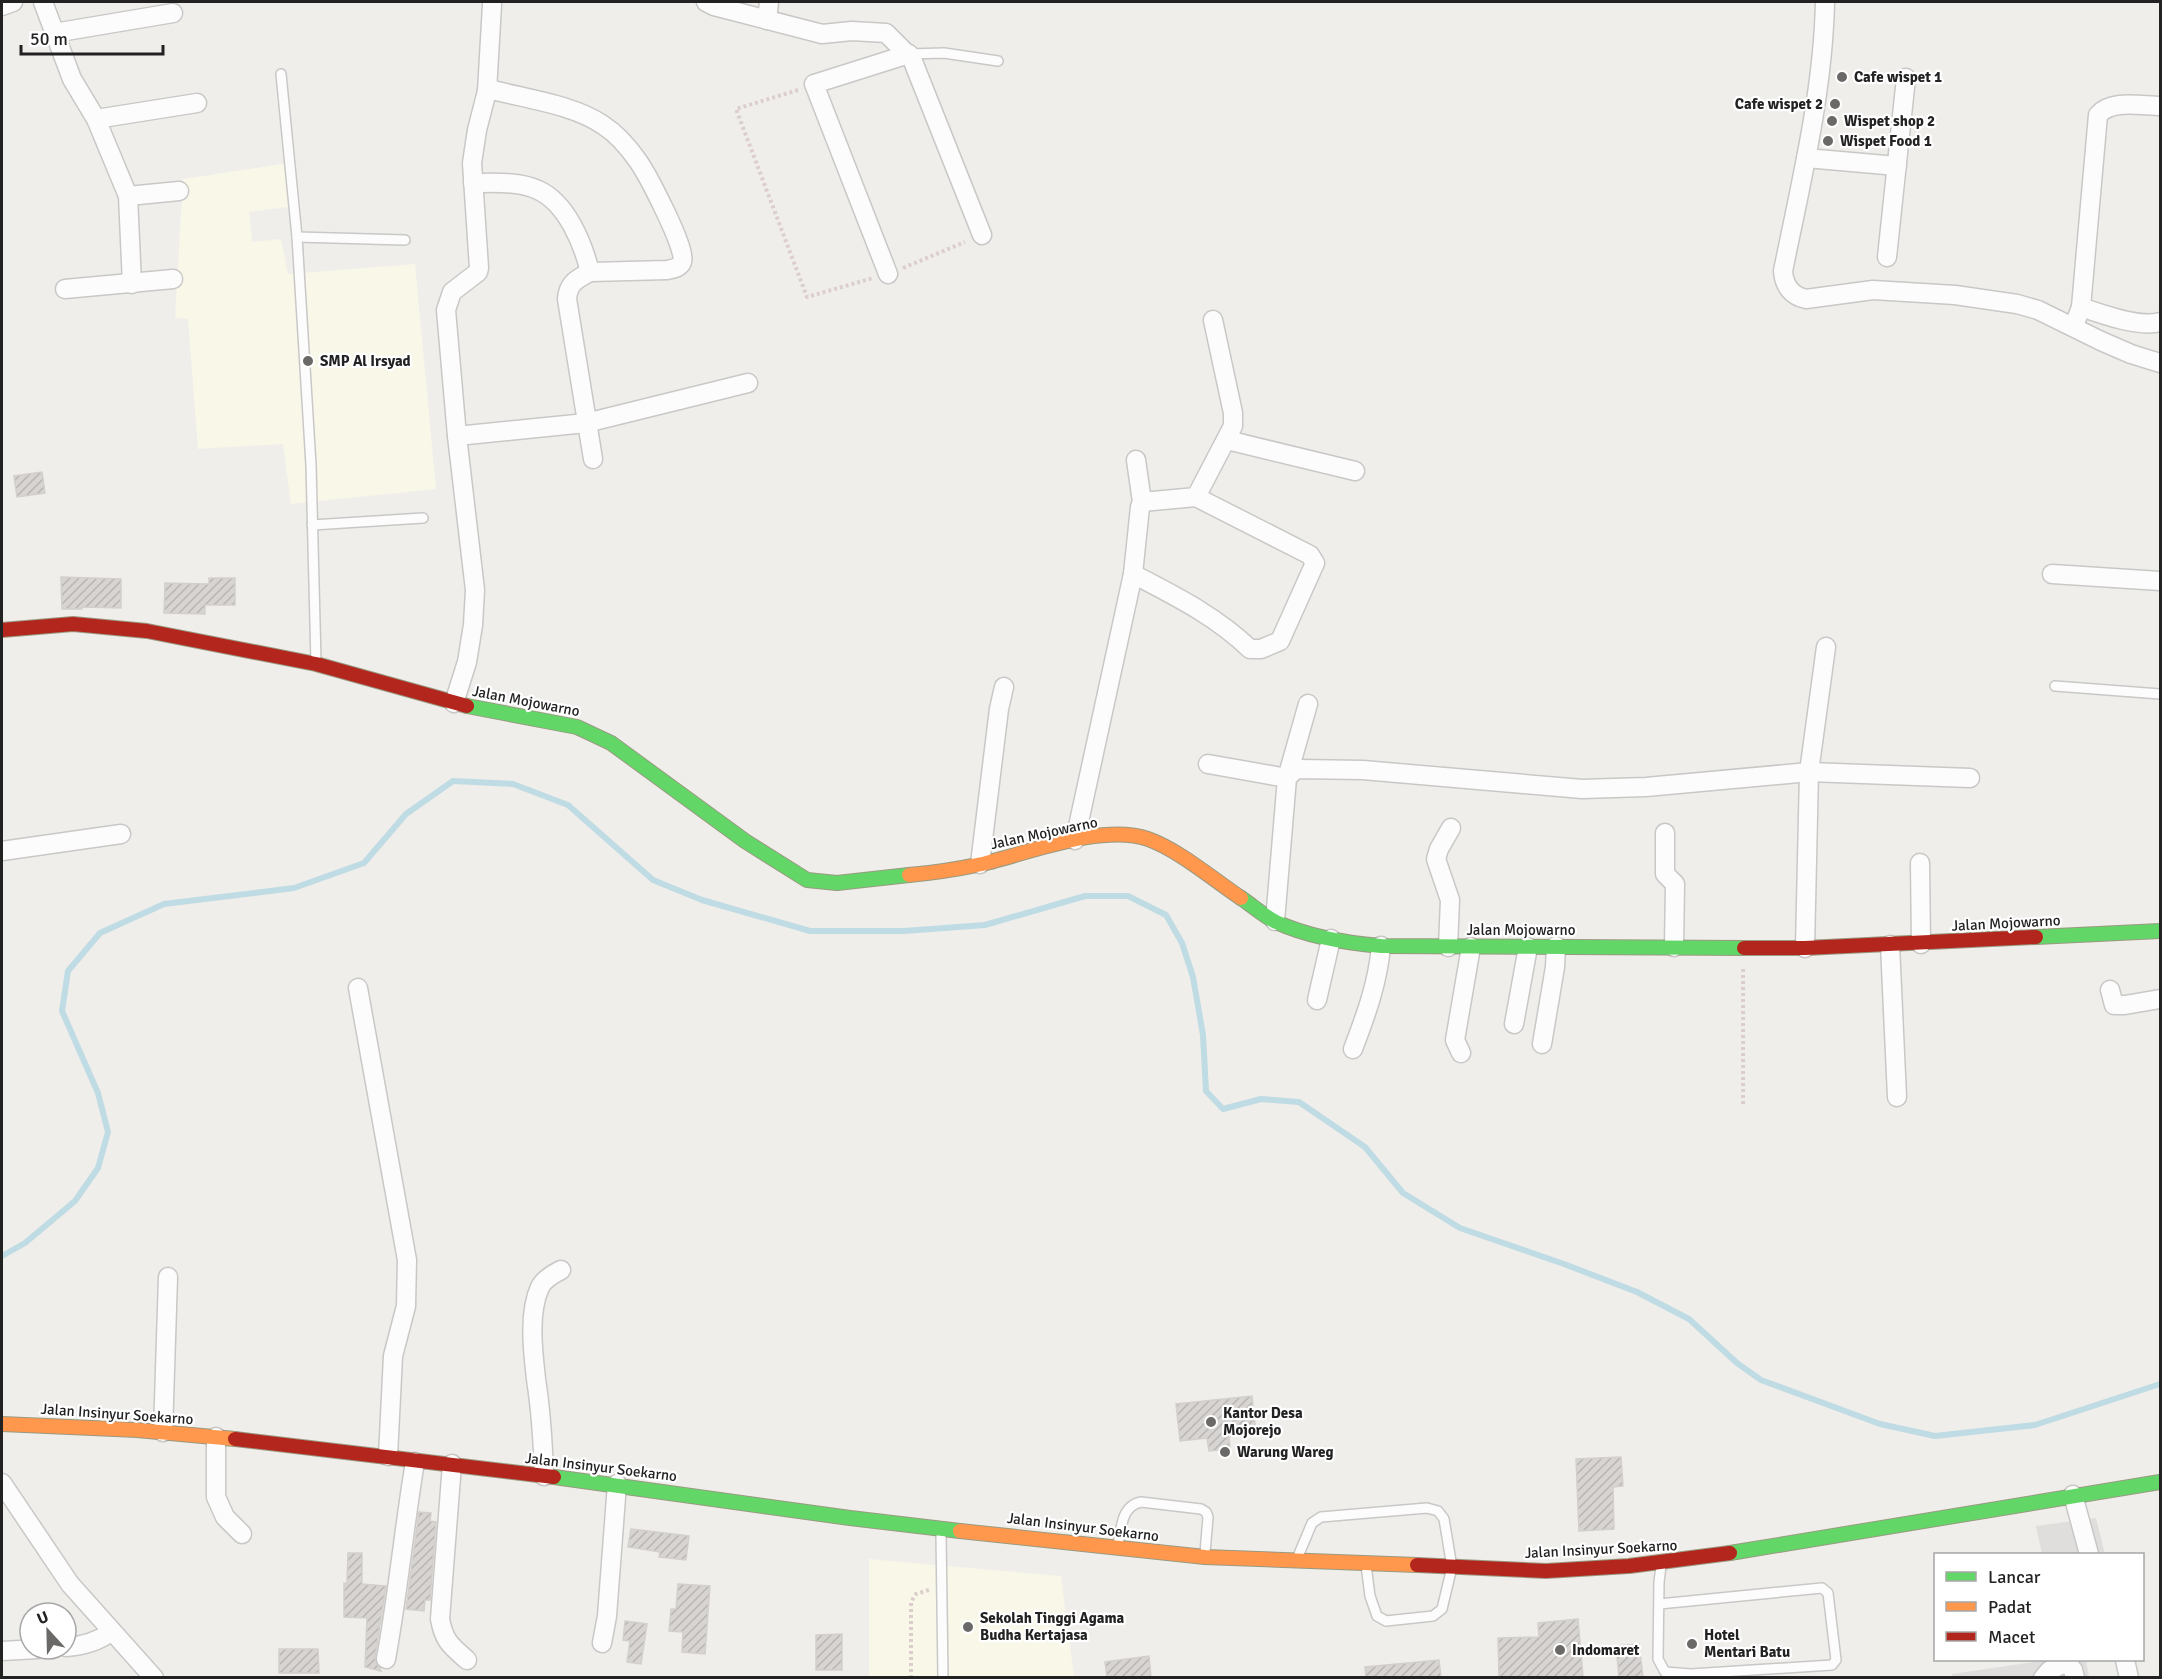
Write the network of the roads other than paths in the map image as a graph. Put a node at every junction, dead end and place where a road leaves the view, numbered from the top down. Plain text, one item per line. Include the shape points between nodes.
1 (13, 2) edge
2 (706, 2) edge
3 (769, 2) edge
4 (1825, 2) edge
5 (492, 5) dead end
6 (2, 6) edge
7 (44, 6) edge
8 (173, 13) dead end
9 (767, 20) junction
10 (54, 33) junction
11 (909, 54) junction
12 (998, 61) dead end
13 (281, 74) dead end
14 (1906, 78) dead end
15 (487, 91) junction
16 (197, 103) dead end
17 (2160, 106) edge
18 (96, 119) junction
19 (1806, 158) junction
20 (1897, 166) junction
21 (473, 183) junction
22 (179, 191) dead end
23 (128, 196) junction
24 (982, 234) road end
25 (297, 237) junction
26 (405, 240) dead end
27 (1887, 257) dead end
28 (590, 272) junction
29 (888, 274) road end
30 (173, 279) dead end
31 (132, 284) junction
32 (65, 289) dead end
33 (2081, 307) junction
34 (1213, 320) dead end
35 (2160, 322) edge
36 (2074, 327) junction
37 (2160, 363) edge
38 (748, 382) dead end
39 (586, 423) junction
40 (457, 436) junction
41 (1227, 440) junction
42 (593, 459) dead end
43 (1136, 460) dead end
44 (1355, 471) dead end
45 (1196, 497) junction
46 (1142, 502) junction
47 (423, 518) dead end
48 (312, 525) junction
49 (1133, 574) junction
50 (2052, 574) dead end
51 (2160, 581) edge
52 (2, 630) edge
53 (1826, 647) dead end
54 (316, 664) junction
55 (2055, 686) dead end
56 (1004, 687) dead end
57 (2160, 694) edge
58 (453, 703) junction
59 (1308, 704) dead end
60 (1208, 764) dead end
61 (1809, 772) junction
62 (1287, 778) junction
63 (1970, 778) dead end
64 (1451, 828) dead end
65 (1665, 833) dead end
66 (121, 834) dead end
67 (1074, 840) junction
68 (2, 851) edge
69 (1920, 863) dead end
70 (980, 864) junction
71 (1275, 921) junction
72 (2160, 931) edge
73 (1331, 939) junction
74 (1921, 944) junction
75 (1890, 945) junction
76 (1381, 946) junction
77 (1556, 946) junction
78 (1448, 947) junction
79 (1471, 947) junction
80 (1528, 947) junction
81 (1674, 947) junction
82 (1805, 948) junction
83 (358, 988) dead end
84 (2110, 990) dead end
85 (2160, 999) edge
86 (1317, 1000) dead end
87 (1514, 1024) dead end
88 (1542, 1044) dead end
89 (1353, 1049) dead end
90 (1461, 1053) dead end
91 (1897, 1096) dead end
92 (561, 1270) dead end
93 (168, 1277) dead end
94 (2, 1424) edge
95 (163, 1432) junction
96 (216, 1437) junction
97 (388, 1456) junction
98 (415, 1462) junction
99 (452, 1464) junction
100 (544, 1476) junction
101 (2160, 1482) edge
102 (2, 1483) edge
103 (617, 1484) junction
104 (2073, 1495) junction
105 (941, 1528) junction
106 (242, 1534) dead end
107 (1116, 1549) junction
108 (2089, 1553) edge
109 (1205, 1557) junction
110 (1297, 1558) junction
111 (1366, 1563) junction
112 (1661, 1563) junction
113 (1452, 1567) junction
114 (1659, 1604) junction
115 (111, 1632) junction
116 (602, 1642) dead end
117 (78, 1645) edge
118 (18, 1650) edge
119 (2, 1651) edge
120 (386, 1659) dead end
121 (467, 1660) dead end
122 (2065, 1661) edge
123 (2068, 1661) edge
124 (2125, 1661) edge
125 (154, 1677) edge
126 (944, 1677) edge
127 (2043, 1677) edge
128 (2075, 1677) edge
129 (2129, 1677) edge

1 - 6 street
2 - 9 street
3 - 9 street
4 - 19 street via 1824,40
5 - 15 street
7 - 10 street
8 - 10 street
9 - 11 street via 822,34 886,33
10 - 18 street via 72,79
11 - 12 lane via 944,53
11 - 24 street
11 - 29 street via 814,84
13 - 25 lane
14 - 20 street
15 - 21 street via 473,151
15 - 28 street via 572,110 602,124 639,163 675,235 683,262 667,270
16 - 18 street
17 - 33 street via 2114,105 2098,115
18 - 23 street
19 - 20 street
19 - 36 street via 1783,271 1786,285 1797,297 1820,298 1873,290 1955,295 2017,304
20 - 27 street
21 - 28 street via 515,184 538,190 552,200 579,236
21 - 40 street via 479,268 452,292 446,310
22 - 23 street
23 - 31 street
25 - 26 lane
25 - 48 lane
28 - 39 street via 573,281 567,293
30 - 31 street
31 - 32 street
33 - 35 street via 2153,325
33 - 36 street
34 - 41 street via 1233,413
36 - 37 street
38 - 39 street
39 - 40 street
39 - 42 street
40 - 58 street via 475,590 467,662
41 - 44 street
41 - 45 street
43 - 46 street
45 - 46 street
45 - 49 street via 1313,559 1315,563 1280,641 1250,649 1197,607
46 - 49 street
47 - 48 lane
48 - 54 lane
49 - 67 street
50 - 51 street
52 - 54 street, Jalan Mojowarno via 74,624 113,626
53 - 61 street
54 - 58 street, Jalan Mojowarno
55 - 57 lane
56 - 70 street
58 - 70 street, Jalan Mojowarno via 592,733 807,880 878,880
59 - 62 street
60 - 62 street
61 - 62 street via 1582,789 1363,770 1299,769
61 - 63 street
61 - 82 street
62 - 71 street
64 - 78 street via 1436,859 1449,900
65 - 81 street via 1665,874 1675,884
66 - 68 street
67 - 70 street, Jalan Mojowarno
67 - 71 street, Jalan Mojowarno via 1115,834 1148,839
69 - 74 street
71 - 73 street, Jalan Mojowarno
72 - 74 street, Jalan Mojowarno
73 - 76 street, Jalan Mojowarno
73 - 86 street
74 - 75 street, Jalan Mojowarno
75 - 82 street, Jalan Mojowarno
75 - 91 street
76 - 78 street, Jalan Mojowarno
76 - 89 street via 1379,969
77 - 80 street, Jalan Mojowarno
77 - 81 street, Jalan Mojowarno
77 - 88 street
78 - 79 street, Jalan Mojowarno
79 - 80 street, Jalan Mojowarno
79 - 90 street via 1455,1040
80 - 87 street
81 - 82 street, Jalan Mojowarno
83 - 97 street via 407,1260 406,1306 393,1356
84 - 85 street via 2114,1005
92 - 100 street via 540,1287 532,1328
93 - 95 street
94 - 95 street, Jalan Insinyur Soekarno
95 - 96 street, Jalan Insinyur Soekarno
96 - 97 street, Jalan Insinyur Soekarno
96 - 106 street via 216,1497 225,1517
97 - 98 street, Jalan Insinyur Soekarno
98 - 99 street, Jalan Insinyur Soekarno
98 - 120 street
99 - 100 street, Jalan Insinyur Soekarno
99 - 121 street via 440,1619 447,1643
100 - 103 street, Jalan Insinyur Soekarno
101 - 104 street, Jalan Insinyur Soekarno
102 - 115 street via 70,1584
103 - 105 street, Jalan Insinyur Soekarno
103 - 116 street
104 - 108 street
104 - 112 street, Jalan Insinyur Soekarno
105 - 107 street, Jalan Insinyur Soekarno
105 - 126 lane
107 - 109 street, Jalan Insinyur Soekarno
107 - 109 lane via 1126,1511 1141,1502 1206,1512
109 - 110 street, Jalan Insinyur Soekarno
110 - 111 street, Jalan Insinyur Soekarno
110 - 113 lane via 1312,1523 1321,1517 1427,1508 1438,1511 1444,1519
111 - 113 street, Jalan Insinyur Soekarno
111 - 113 lane via 1370,1596 1377,1616 1386,1621 1433,1616 1442,1609
112 - 113 street, Jalan Insinyur Soekarno via 1546,1571
112 - 114 lane
114 - 114 lane via 1822,1588 1828,1593 1836,1660 1832,1665 1821,1666 1665,1672 1658,1659
115 - 117 street
115 - 125 street
118 - 119 street
122 - 127 street
123 - 128 street
124 - 129 street

